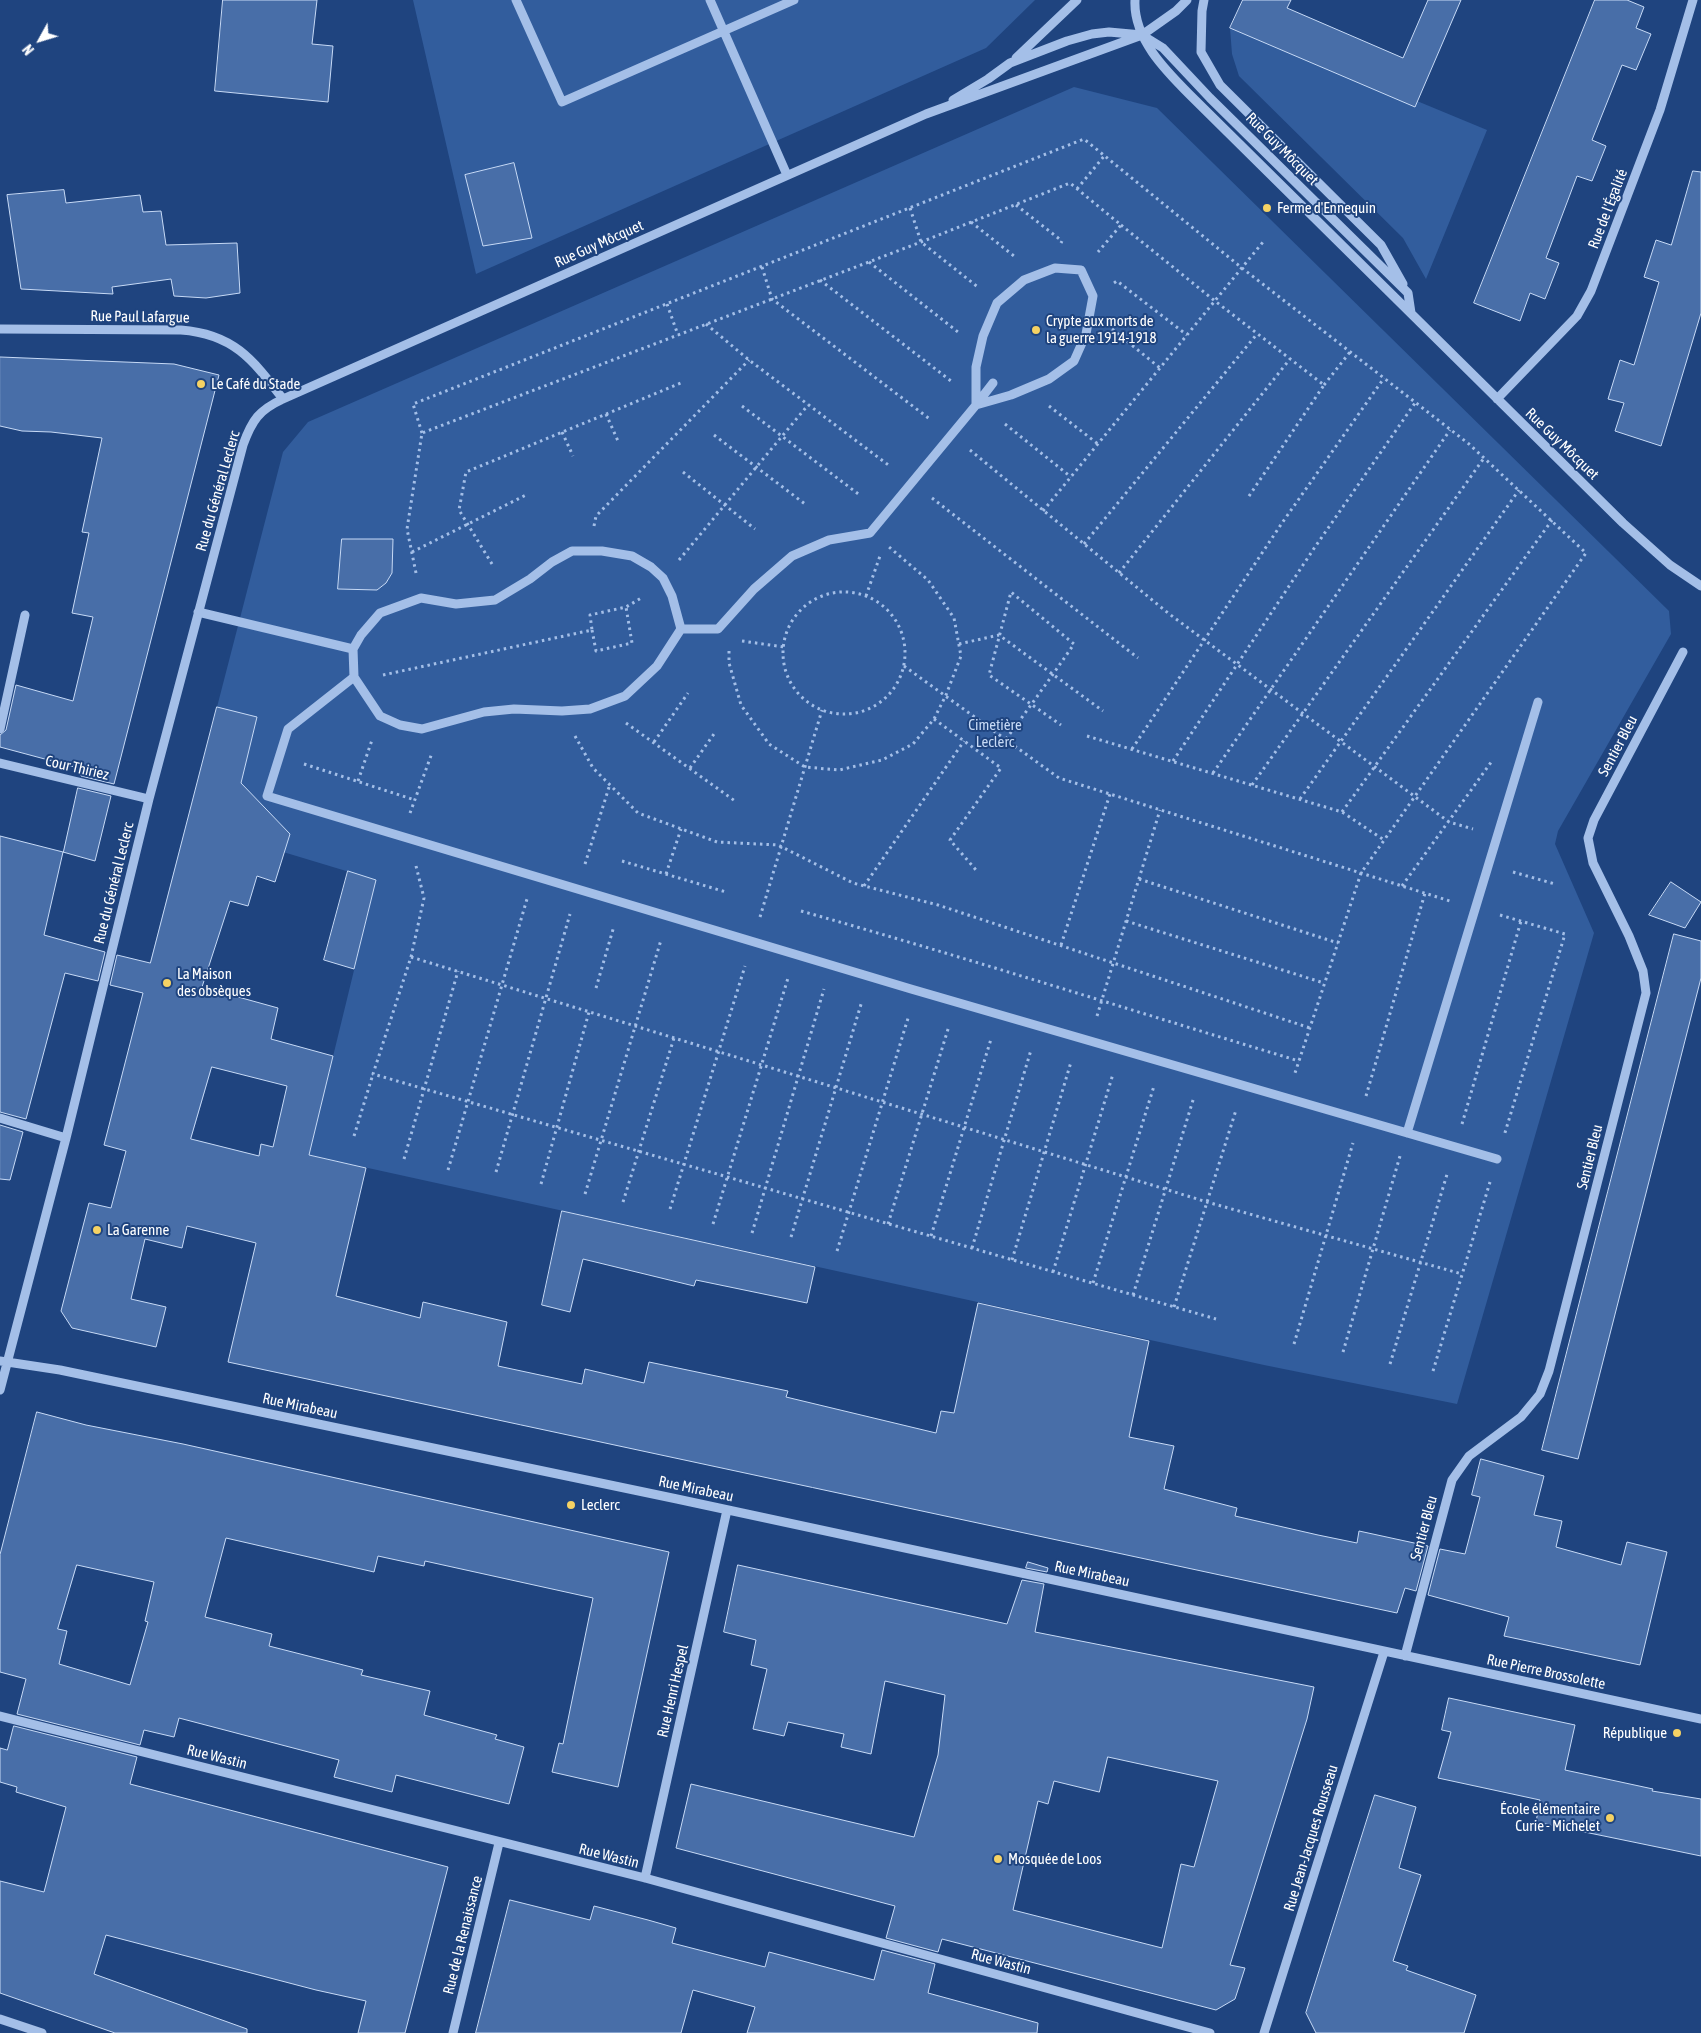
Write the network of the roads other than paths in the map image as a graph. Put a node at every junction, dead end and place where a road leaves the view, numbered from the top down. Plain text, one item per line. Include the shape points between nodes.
1 (516, 0) edge
2 (710, 0) edge
3 (794, 0) edge
4 (1077, 0) edge
5 (1135, 0) edge
6 (1187, 0) edge
7 (1204, 0) edge
8 (1693, 0) edge
9 (724, 31) junction
10 (1142, 35) junction
11 (1010, 63) junction
12 (926, 114) junction
13 (787, 175) junction
14 (1408, 293) junction
15 (1411, 313) junction
16 (0, 329) edge
17 (993, 384) dead end
18 (283, 399) junction
19 (1496, 399) junction
20 (976, 405) junction
21 (1701, 586) edge
22 (198, 612) junction
23 (25, 615) dead end
24 (681, 629) junction
25 (353, 649) junction
26 (1684, 652) dead end
27 (356, 679) junction
28 (1538, 702) dead end
29 (0, 729) edge
30 (0, 764) edge
31 (148, 799) junction
32 (0, 1118) edge
33 (1407, 1133) junction
34 (66, 1138) junction
35 (1497, 1159) road end
36 (4, 1362) edge
37 (0, 1390) edge
38 (727, 1510) junction
39 (1384, 1652) junction
40 (1405, 1656) junction
41 (0, 1716) edge
42 (1701, 1719) edge
43 (499, 1843) junction
44 (645, 1878) junction
45 (0, 2019) edge
46 (42, 2033) edge
47 (453, 2033) edge
48 (1210, 2033) edge
49 (1264, 2033) edge

1 - 9 street via 562,102
2 - 9 street
3 - 9 street
4 - 11 street
5 - 10 street
6 - 10 street
7 - 14 street via 1201,52 1220,85 1382,245
8 - 19 street, Rue de l'Égalité via 1655,125 1591,291 1578,316
9 - 13 street
10 - 11 street, Rue Guy Môcquet via 1092,34
10 - 12 street, Rue Guy Môcquet
10 - 14 street, Rue Guy Môcquet via 1163,48
10 - 15 street, Rue Guy Môcquet via 1176,81
11 - 12 street, Rue Guy Môcquet
12 - 13 street, Rue Guy Môcquet
13 - 18 street, Rue Guy Môcquet
14 - 15 street
15 - 19 street, Rue Guy Môcquet
16 - 18 street, Rue Paul Lafargue via 180,330 201,333 228,343 248,356
17 - 20 street
18 - 22 street, Rue du Général Leclerc via 258,414 248,432
19 - 21 street, Rue Guy Môcquet via 1643,541
20 - 20 street via 976,367 983,336 997,302 1024,280 1055,268 1081,270 1093,296 1086,334 1074,361 1049,379
20 - 24 street via 870,533 830,540 792,556 754,589 718,630
22 - 25 street
22 - 31 street, Rue du Général Leclerc
23 - 29 street
24 - 25 street via 664,578 632,556 572,551 495,600 456,604 421,598 380,613
24 - 27 street via 657,666 625,696 590,709 491,711 422,729 400,725 380,716
25 - 27 street
26 - 40 street, Sentier Bleu via 1594,820 1588,838 1593,863 1643,970 1646,993 1549,1371 1540,1394 1521,1417 1469,1456 1452,1480
27 - 33 street via 288,729 267,796
28 - 33 street
30 - 31 street, Cour Thiriez
31 - 34 street, Rue du Général Leclerc
32 - 34 street
33 - 35 street
34 - 36 street, Rue du Général Leclerc
36 - 37 street, Rue du Général Leclerc
36 - 38 street, Rue Mirabeau via 60,1370
38 - 39 street, Rue Mirabeau
38 - 44 street, Rue Henri Hespel
39 - 40 street, Rue Pierre Brossolette
39 - 49 street, Rue Jean-Jacques Rousseau
40 - 42 street, Rue Pierre Brossolette
41 - 43 street, Rue Wastin
43 - 44 street, Rue Wastin
43 - 47 street, Rue de la Renaissance
44 - 48 street, Rue Wastin
45 - 46 street

